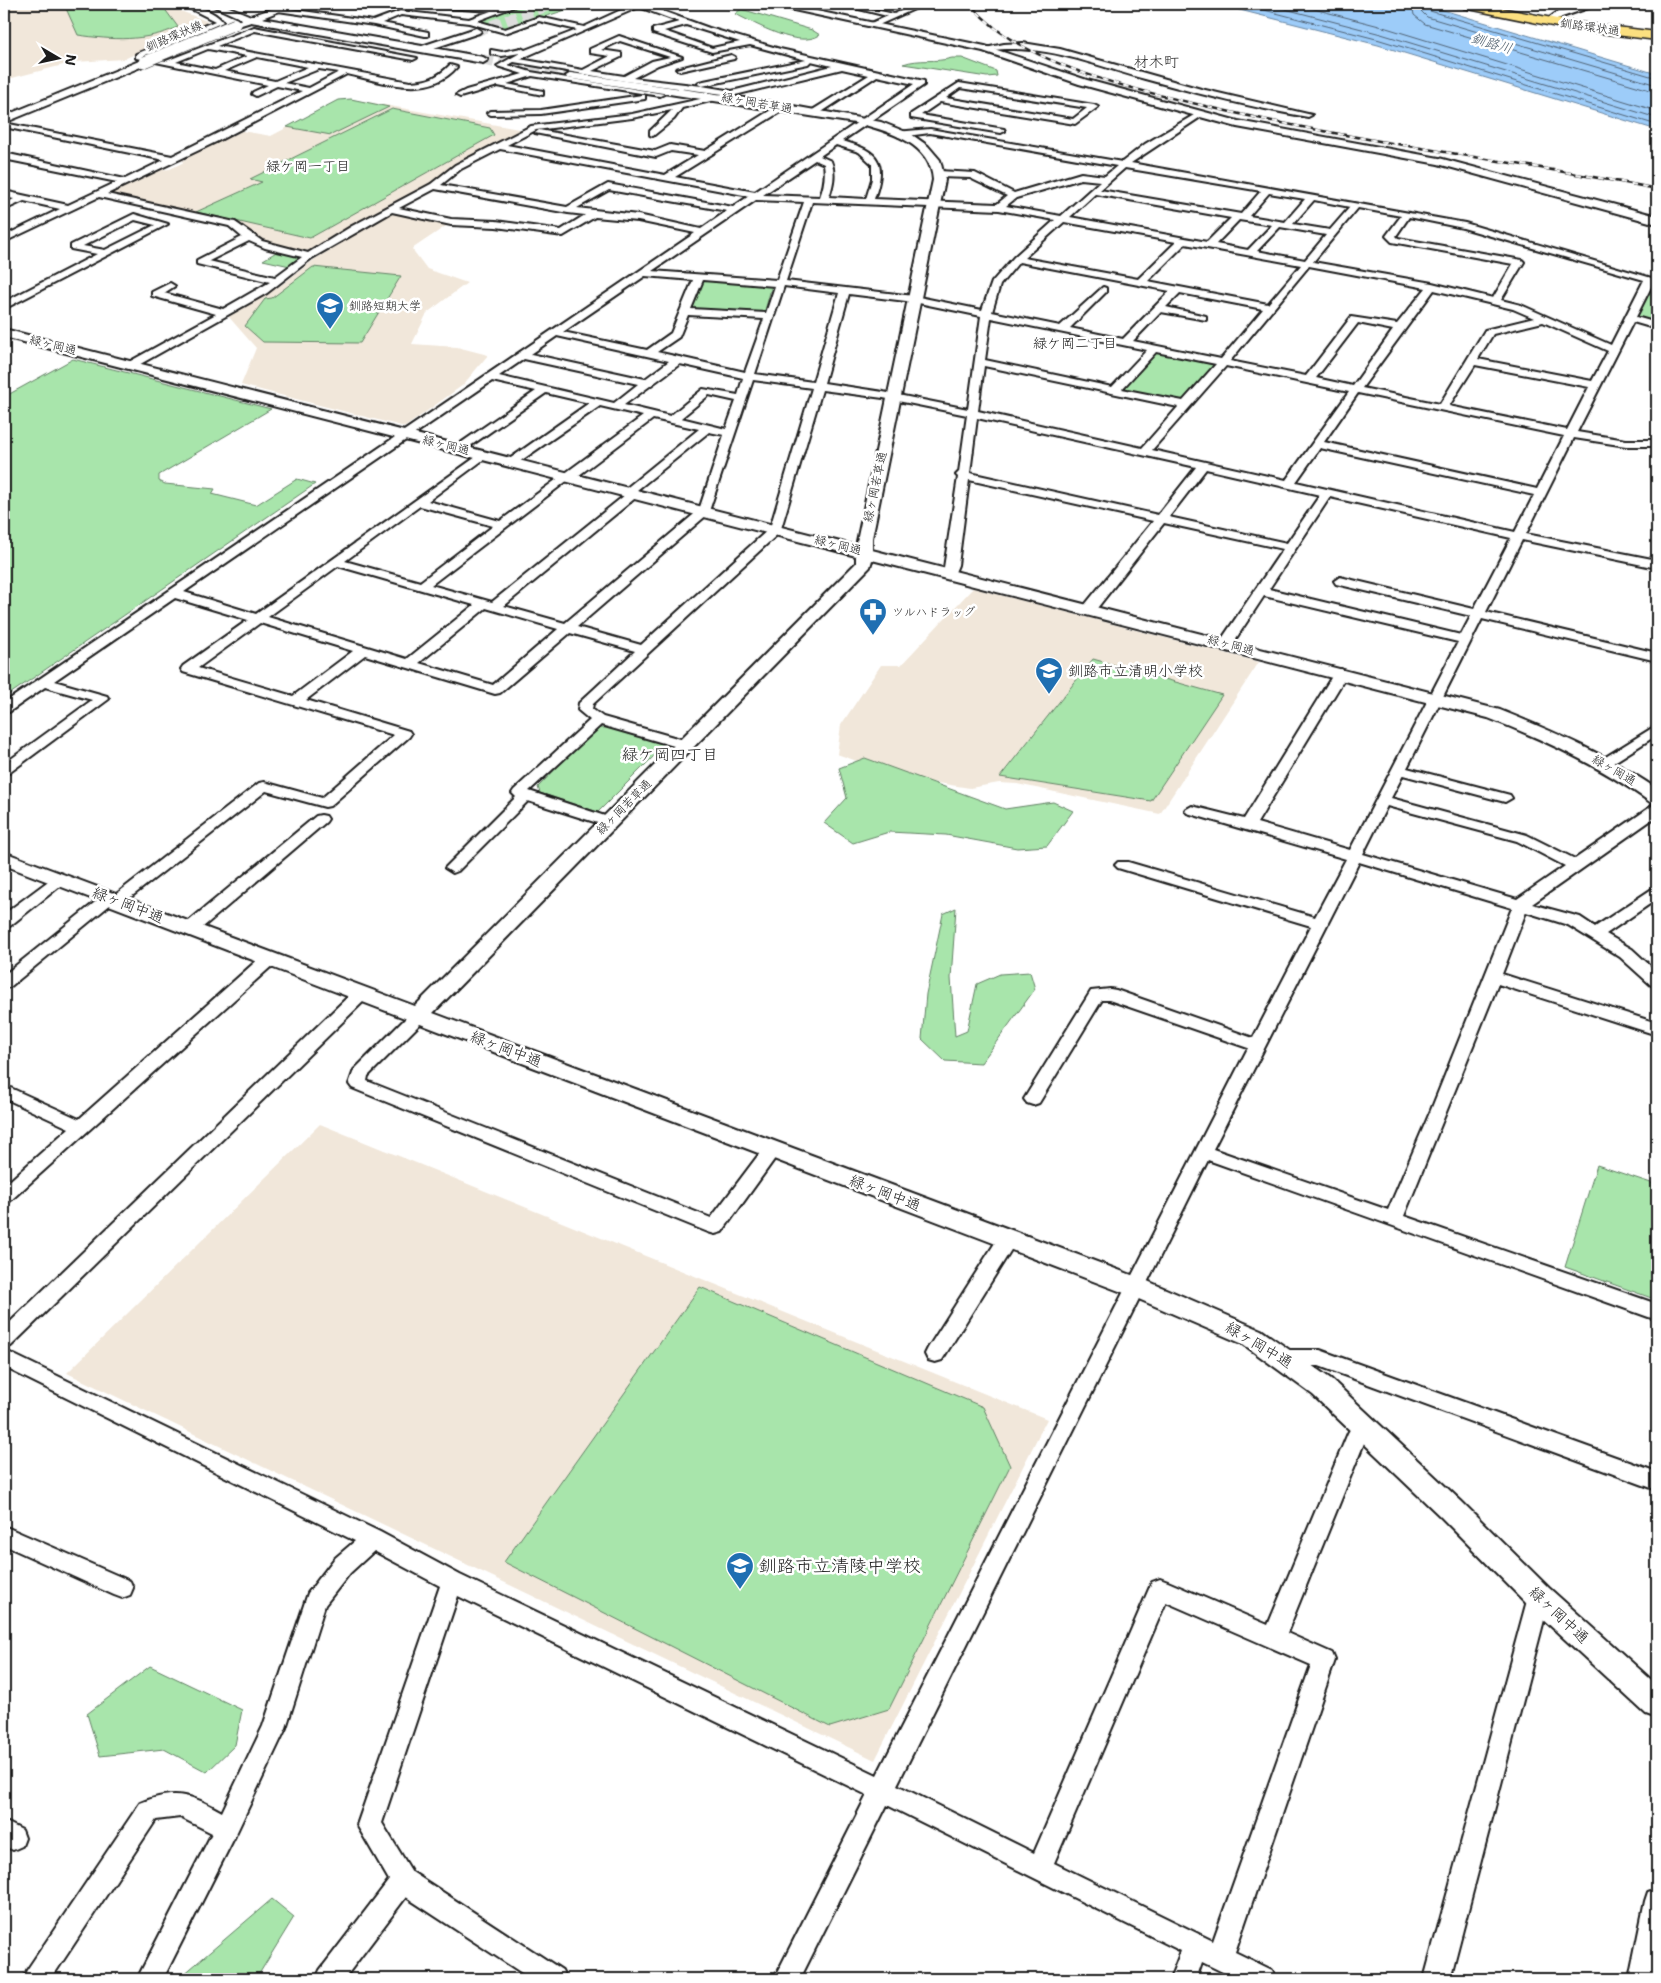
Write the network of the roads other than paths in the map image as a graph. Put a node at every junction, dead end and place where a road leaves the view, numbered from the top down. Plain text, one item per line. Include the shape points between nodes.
1 (184, 4) edge
2 (214, 4) edge
3 (293, 4) edge
4 (418, 4) edge
5 (518, 4) edge
6 (638, 4) edge
7 (771, 4) edge
8 (870, 4) edge
9 (902, 4) edge
10 (1464, 4) edge
11 (1482, 4) edge
12 (1559, 4) edge
13 (1596, 4) edge
14 (1649, 4) edge
15 (1657, 6) edge
16 (278, 9) junction
17 (1578, 9) junction
18 (500, 10) junction
19 (895, 16) junction
20 (251, 19) junction
21 (1552, 20) junction
22 (687, 22) junction
23 (374, 23) junction
24 (217, 24) junction
25 (874, 25) junction
26 (471, 27) junction
27 (585, 29) junction
28 (248, 30) junction
29 (505, 31) junction
30 (1657, 32) edge
31 (425, 34) dead end
32 (518, 35) dead end
33 (1657, 36) edge
34 (534, 38) dead end
35 (176, 41) junction
36 (552, 42) junction
37 (749, 43) junction
38 (207, 46) junction
39 (535, 48) junction
40 (765, 48) junction
41 (421, 49) junction
42 (985, 49) junction
43 (494, 52) dead end
44 (746, 53) dead end
45 (256, 55) junction
46 (737, 55) dead end
47 (413, 58) dead end
48 (483, 60) tunnel mouth
49 (513, 60) junction
50 (813, 61) junction
51 (167, 63) junction
52 (318, 67) junction
53 (453, 67) dead end
54 (839, 67) junction
55 (198, 69) junction
56 (680, 69) dead end
57 (216, 72) junction
58 (345, 72) junction
59 (584, 72) junction
60 (531, 74) junction
61 (875, 74) junction
62 (181, 76) dead end
63 (571, 76) tunnel mouth
64 (625, 79) junction
65 (278, 84) junction
66 (499, 84) junction
67 (690, 86) junction
68 (309, 90) junction
69 (676, 91) junction
70 (540, 93) dead end
71 (735, 93) junction
72 (256, 94) dead end
73 (660, 94) junction
74 (460, 95) dead end
75 (721, 97) junction
76 (1043, 98) junction
77 (938, 99) junction
78 (679, 107) junction
79 (782, 107) junction
80 (541, 112) junction
81 (814, 112) junction
82 (490, 113) dead end
83 (1024, 113) junction
84 (1199, 114) junction
85 (1308, 115) dead end
86 (1016, 119) dead end
87 (4, 120) edge
88 (865, 122) junction
89 (4, 125) edge
90 (1009, 125) dead end
91 (540, 127) junction
92 (528, 131) junction
93 (1001, 131) junction
94 (654, 133) dead end
95 (899, 134) junction
96 (987, 141) junction
97 (835, 142) junction
98 (499, 146) junction
99 (706, 154) junction
100 (4, 156) edge
101 (814, 156) junction
102 (173, 159) junction
103 (1123, 165) junction
104 (939, 174) junction
105 (668, 177) junction
106 (1106, 180) junction
107 (124, 181) junction
108 (434, 186) junction
109 (1268, 190) junction
110 (1093, 191) junction
111 (4, 194) edge
112 (97, 194) junction
113 (756, 196) junction
114 (1013, 196) junction
115 (1312, 197) junction
116 (24, 198) junction
117 (809, 199) junction
118 (824, 200) junction
119 (869, 202) junction
120 (934, 204) junction
121 (1356, 205) junction
122 (4, 207) edge
123 (999, 207) junction
124 (68, 208) junction
125 (390, 209) junction
126 (568, 210) junction
127 (735, 210) junction
128 (593, 214) junction
129 (1407, 214) junction
130 (1240, 217) junction
131 (1062, 218) junction
132 (1657, 220) edge
133 (1283, 224) junction
134 (703, 232) junction
135 (1330, 233) junction
136 (247, 238) junction
137 (4, 239) edge
138 (1183, 241) junction
139 (1209, 245) junction
140 (104, 253) junction
141 (1250, 253) junction
142 (309, 256) junction
143 (1017, 259) junction
144 (1306, 263) junction
145 (642, 273) junction
146 (699, 277) junction
147 (1654, 280) edge
148 (278, 281) junction
149 (1140, 282) junction
150 (780, 283) junction
151 (170, 286) dead end
152 (1432, 286) junction
153 (1178, 289) junction
154 (1103, 290) dead end
155 (845, 291) junction
156 (914, 299) junction
157 (1496, 301) junction
158 (4, 306) edge
159 (1268, 307) junction
160 (1159, 309) junction
161 (685, 312) junction
162 (225, 313) junction
163 (986, 314) junction
164 (771, 316) junction
165 (1202, 318) dead end
166 (1630, 318) junction
167 (1544, 319) junction
168 (1657, 326) edge
169 (1399, 328) junction
170 (1062, 330) junction
171 (4, 333) edge
172 (555, 333) junction
173 (1126, 342) junction
174 (1154, 348) junction
175 (1613, 350) junction
176 (648, 354) junction
177 (522, 355) junction
178 (678, 360) junction
179 (1472, 361) junction
180 (980, 362) junction
181 (1223, 362) junction
182 (131, 365) junction
183 (749, 376) junction
184 (490, 377) junction
185 (1308, 380) junction
186 (646, 383) junction
187 (818, 384) junction
188 (1595, 385) junction
189 (544, 390) junction
190 (1115, 390) junction
191 (1356, 390) junction
192 (894, 397) junction
193 (741, 399) junction
194 (598, 402) junction
195 (1185, 405) junction
196 (616, 406) junction
197 (1443, 407) junction
198 (972, 413) junction
199 (651, 415) junction
200 (672, 420) junction
201 (707, 428) junction
202 (729, 433) junction
203 (1571, 434) junction
204 (405, 435) junction
205 (1657, 443) edge
206 (1316, 444) junction
207 (459, 449) junction
208 (1144, 452) junction
209 (483, 455) junction
210 (512, 462) junction
211 (1203, 466) junction
212 (962, 476) junction
213 (568, 477) junction
214 (1289, 484) junction
215 (632, 493) junction
216 (1327, 493) junction
217 (1540, 493) junction
218 (419, 502) junction
219 (704, 511) junction
220 (1162, 518) junction
221 (502, 526) junction
222 (776, 529) junction
223 (1518, 536) junction
224 (1289, 547) junction
225 (865, 552) junction
226 (336, 562) junction
227 (1657, 564) edge
228 (949, 574) junction
229 (1340, 581) dead end
230 (422, 586) junction
231 (1261, 591) junction
232 (173, 594) junction
233 (488, 605) junction
234 (1089, 609) junction
235 (1478, 614) junction
236 (257, 619) junction
237 (567, 628) junction
238 (1466, 640) junction
239 (1226, 644) junction
240 (363, 650) junction
241 (644, 650) junction
242 (1657, 657) edge
243 (409, 664) junction
244 (1341, 673) junction
245 (42, 682) junction
246 (1437, 698) junction
247 (296, 701) junction
248 (4, 709) edge
249 (598, 720) junction
250 (1657, 729) edge
251 (686, 745) junction
252 (1603, 763) junction
253 (4, 770) edge
254 (1400, 770) junction
255 (526, 795) junction
256 (1505, 798) dead end
257 (1657, 798) edge
258 (1384, 801) junction
259 (1192, 810) dead end
260 (1657, 810) edge
261 (321, 819) dead end
262 (610, 822) junction
263 (1248, 825) junction
264 (1355, 855) junction
265 (4, 858) edge
266 (1123, 865) dead end
267 (1576, 866) junction
268 (453, 868) dead end
269 (60, 879) junction
270 (1657, 892) edge
271 (113, 900) junction
272 (1521, 904) junction
273 (4, 922) edge
274 (1320, 924) junction
275 (190, 929) junction
276 (1597, 933) junction
277 (269, 959) junction
278 (1491, 976) junction
279 (1657, 981) edge
280 (4, 983) edge
281 (361, 994) junction
282 (418, 1016) junction
283 (1657, 1029) edge
284 (1259, 1046) junction
285 (4, 1092) edge
286 (1033, 1099) dead end
287 (82, 1127) junction
288 (772, 1150) junction
289 (1204, 1152) junction
290 (4, 1196) edge
291 (1394, 1218) junction
292 (1007, 1240) junction
293 (1136, 1287) junction
294 (1657, 1312) edge
295 (4, 1340) edge
296 (936, 1354) dead end
297 (4, 1358) edge
298 (1283, 1358) junction
299 (1364, 1425) junction
300 (1657, 1481) edge
301 (4, 1535) edge
302 (372, 1540) junction
303 (452, 1582) junction
304 (122, 1588) dead end
305 (1539, 1597) junction
306 (1274, 1637) junction
307 (1657, 1704) edge
308 (882, 1790) junction
309 (227, 1828) junction
310 (1040, 1868) junction
311 (403, 1881) junction
312 (1657, 1901) edge
313 (1195, 1946) junction
314 (1220, 1958) junction
315 (36, 1979) edge
316 (150, 1979) edge
317 (329, 1979) edge
318 (553, 1979) edge
319 (787, 1979) edge
320 (1183, 1979) edge
321 (1263, 1979) edge
322 (1437, 1979) edge
323 (1642, 1979) edge

1 - 24 street via 219,20
2 - 20 street
3 - 16 street
4 - 18 street
5 - 18 street
6 - 22 street
6 - 27 street
7 - 25 street
8 - 19 street via 860,8
9 - 19 street via 915,6
10 - 21 highway, 釧路環状通
11 - 21 highway, 釧路環状通
12 - 17 street
13 - 17 street
14 - 15 street
16 - 20 street
16 - 23 street
17 - 21 street
18 - 26 street
19 - 25 street
20 - 41 street, 釧路環状線
20 - 87 street, 釧路環状線, bridge
21 - 30 highway, 釧路環状通
21 - 33 highway, 釧路環状通
22 - 37 street
22 - 37 street via 656,31 712,50
23 - 26 street via 400,13
23 - 31 street
24 - 28 street
24 - 35 street
25 - 42 street
26 - 29 street
26 - 41 street, 釧路環状線
27 - 29 street via 539,19
27 - 36 street
28 - 38 street
28 - 47 street
29 - 32 street
34 - 36 street
35 - 38 street
35 - 51 street via 139,56
36 - 39 street
37 - 40 street
38 - 45 street
38 - 51 street
39 - 43 street via 510,53
39 - 49 street
40 - 44 street
40 - 50 street
41 - 48 street
42 - 84 street via 1083,82
42 - 85 street via 1022,45 1053,48 1268,109
45 - 52 street
45 - 57 street
46 - 56 street
49 - 59 street
49 - 60 street via 502,68
50 - 54 street
50 - 67 street
51 - 55 street
52 - 58 street
52 - 65 street
53 - 58 street via 438,81 419,85
54 - 61 street
54 - 71 street
55 - 57 street
55 - 62 street
57 - 65 street
58 - 68 street
59 - 64 street
59 - 64 street via 618,55 593,51 619,38 678,57 655,63
60 - 66 street
60 - 73 street
61 - 81 street
61 - 88 street via 920,83
63 - 69 street, 緑ヶ岡若草通
64 - 67 street
65 - 68 street
65 - 72 street
66 - 70 street
66 - 74 street
67 - 71 street
68 - 102 street
69 - 73 street
69 - 75 street, 緑ヶ岡若草通
71 - 75 street
73 - 80 street
75 - 78 street
75 - 79 street, 緑ヶ岡若草通
76 - 77 street via 959,85
76 - 83 street
76 - 83 street via 1094,107 1075,122
77 - 83 street
77 - 93 street via 914,116
78 - 91 street via 603,121
78 - 94 street
79 - 81 street, 緑ヶ岡若草通
79 - 99 street
80 - 82 street
80 - 91 street
81 - 88 street, 緑ヶ岡若草通
83 - 86 street
84 - 103 street
84 - 132 street via 1279,133 1446,163
88 - 95 street, 緑ヶ岡若草通
88 - 97 street
89 - 102 street
90 - 93 street
91 - 92 street
92 - 98 street
92 - 99 street via 656,154 670,148
93 - 96 street
95 - 96 street via 930,131
95 - 104 street, 緑ヶ岡若草通 via 928,152 936,161
96 - 103 street
97 - 101 street
97 - 119 street via 863,151 876,163 878,172
98 - 105 street
98 - 108 street via 458,167
99 - 105 street
100 - 107 street
101 - 113 street
101 - 118 street via 828,163 830,169
102 - 107 street
103 - 106 street
103 - 109 street
104 - 114 street via 972,175
104 - 120 street, 緑ヶ岡若草通
105 - 113 street
106 - 110 street
106 - 114 street via 1081,176
107 - 112 street
108 - 125 street
108 - 126 street
109 - 115 street
109 - 130 street
110 - 130 street
110 - 131 street
111 - 116 street
112 - 124 street
112 - 136 street via 232,224
113 - 117 street
113 - 127 street
114 - 123 street
115 - 121 street
115 - 133 street
116 - 122 street
116 - 124 street
117 - 118 street
117 - 150 street
118 - 119 street
119 - 120 street
120 - 123 street
120 - 156 street, 緑ヶ岡若草通
121 - 129 street
121 - 135 street
123 - 131 street
124 - 137 street
125 - 128 street via 451,222 563,233
125 - 142 street
126 - 127 street via 608,187
126 - 128 street
127 - 134 street
128 - 134 street via 638,218
129 - 147 street via 1465,226
129 - 157 street via 1391,236 1395,240 1519,262
130 - 133 street
130 - 139 street
131 - 138 street
131 - 143 street
133 - 135 street
133 - 141 street
134 - 145 street
135 - 144 street
136 - 142 street
136 - 148 street via 200,262
138 - 139 street
138 - 149 street
139 - 141 street
140 - 140 street via 74,246 134,217 163,224
140 - 158 street
141 - 144 street
142 - 148 street
143 - 149 street
143 - 163 street via 995,284
144 - 152 street
144 - 159 street
145 - 146 street
145 - 172 street
146 - 150 street
146 - 161 street
147 - 166 street
148 - 162 street
149 - 153 street
150 - 155 street
150 - 164 street
151 - 162 street via 155,294
152 - 157 street
152 - 169 street
153 - 159 street
153 - 160 street
154 - 170 street
155 - 156 street
155 - 187 street
156 - 163 street
156 - 192 street, 緑ヶ岡若草通
157 - 167 street
159 - 181 street
160 - 165 street
160 - 173 street
161 - 164 street
161 - 176 street via 675,335
162 - 182 street
163 - 170 street
163 - 180 street
164 - 183 street
166 - 168 street
166 - 175 street
167 - 175 street
167 - 179 street via 1489,332
169 - 185 street via 1355,320
169 - 191 street
170 - 173 street
171 - 182 street, 緑ヶ岡通
172 - 176 street
172 - 177 street
173 - 174 street
174 - 181 street
174 - 190 street
175 - 188 street
176 - 178 street
177 - 184 street
177 - 186 street
178 - 183 street
178 - 186 street
179 - 188 street
179 - 197 street
180 - 190 street
180 - 198 street
181 - 185 street
181 - 195 street
182 - 204 street, 緑ヶ岡通
183 - 187 street
183 - 193 street
184 - 189 street
184 - 204 street
185 - 191 street
186 - 196 street
187 - 192 street
187 - 222 street
188 - 203 street
189 - 194 street
189 - 207 street
190 - 195 street
191 - 197 street
191 - 206 street
192 - 198 street
192 - 225 street, 緑ヶ岡若草通 via 864,538
193 - 200 street via 707,391
193 - 202 street
194 - 196 street
194 - 210 street
195 - 208 street
196 - 199 street
197 - 203 street
198 - 208 street
198 - 212 street
199 - 200 street
199 - 213 street
200 - 201 street
201 - 202 street
201 - 215 street
202 - 219 street
203 - 205 street via 1626,443
203 - 217 street
204 - 207 street, 緑ヶ岡通
204 - 232 street
206 - 214 street
206 - 217 street
207 - 209 street, 緑ヶ岡通
208 - 211 street
209 - 210 street, 緑ヶ岡通
209 - 218 street
210 - 213 street, 緑ヶ岡通
211 - 214 street
211 - 220 street
212 - 220 street
212 - 228 street
213 - 215 street, 緑ヶ岡通
213 - 221 street
214 - 216 street
215 - 219 street, 緑ヶ岡通
215 - 233 street
216 - 223 street
216 - 224 street
217 - 223 street
218 - 221 street
218 - 226 street
219 - 222 street, 緑ヶ岡通
219 - 237 street
220 - 224 street
220 - 234 street
221 - 230 street
222 - 225 street, 緑ヶ岡通
222 - 241 street
223 - 227 street
223 - 235 street
224 - 231 street
225 - 228 street, 緑ヶ岡通
225 - 251 street, 緑ヶ岡若草通 via 864,564
226 - 230 street
226 - 236 street
228 - 234 street, 緑ヶ岡通
229 - 235 street
230 - 233 street
231 - 238 street
231 - 239 street
232 - 236 street
232 - 245 street
233 - 237 street
233 - 243 street
234 - 239 street, 緑ヶ岡通
235 - 238 street
235 - 242 street
236 - 240 street
236 - 247 street via 188,669
237 - 241 street
237 - 243 street via 495,690
238 - 246 street
239 - 244 street, 緑ヶ岡通
240 - 243 street
240 - 247 street
241 - 249 street via 586,703 586,710
244 - 246 street, 緑ヶ岡通
244 - 263 street
245 - 248 street
245 - 253 street via 102,699
246 - 252 street, 緑ヶ岡通 via 1534,729
246 - 254 street
247 - 271 street via 404,734 325,803 264,786
249 - 251 street
249 - 255 street via 519,793
250 - 252 street
251 - 262 street, 緑ヶ岡若草通
252 - 257 street, 緑ヶ岡通
254 - 256 street
254 - 258 street
255 - 262 street
255 - 268 street
258 - 264 street
258 - 267 street via 1522,838
259 - 263 street
260 - 267 street
261 - 275 street
262 - 282 street, 緑ヶ岡若草通
263 - 264 street
264 - 272 street
264 - 274 street
265 - 269 street, 緑ヶ岡中通
266 - 274 street
267 - 272 street
269 - 271 street, 緑ヶ岡中通
269 - 273 street
270 - 276 street
271 - 275 street, 緑ヶ岡中通
271 - 280 street
272 - 276 street
272 - 278 street
274 - 284 street
275 - 277 street, 緑ヶ岡中通
276 - 279 street
277 - 281 street, 緑ヶ岡中通
277 - 287 street
278 - 283 street
278 - 291 street via 1440,1110
281 - 282 street, 緑ヶ岡中通
281 - 295 street
282 - 288 street, 緑ヶ岡中通
282 - 288 street via 360,1074 358,1084 715,1227
284 - 286 street via 1110,994 1097,995
284 - 289 street
285 - 287 street
287 - 290 street
288 - 292 street, 緑ヶ岡中通
289 - 291 street
289 - 293 street
291 - 294 street
292 - 293 street, 緑ヶ岡中通
292 - 296 street
293 - 298 street, 緑ヶ岡中通 via 1252,1337
293 - 308 street
297 - 302 street
298 - 299 street, 緑ヶ岡中通 via 1322,1387
298 - 300 street via 1320,1358
299 - 305 street, 緑ヶ岡中通
299 - 306 street via 1355,1439
301 - 304 street
302 - 303 street
302 - 309 street via 342,1566 316,1600 274,1728
303 - 308 street
303 - 311 street via 369,1826
305 - 307 street, 緑ヶ岡中通
305 - 322 street
306 - 310 street via 1160,1589
306 - 314 street via 1324,1660
308 - 310 street
308 - 319 street
309 - 315 street via 186,1806 162,1804 148,1811
309 - 316 street
310 - 313 street
311 - 317 street
311 - 318 street
312 - 323 street
313 - 314 street
313 - 320 street
314 - 321 street

